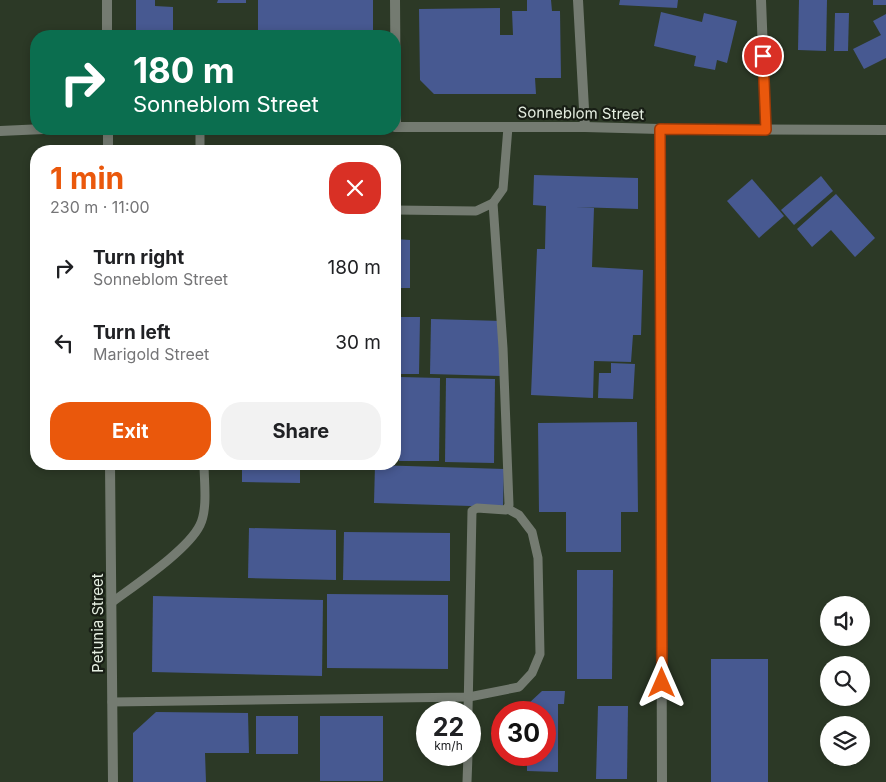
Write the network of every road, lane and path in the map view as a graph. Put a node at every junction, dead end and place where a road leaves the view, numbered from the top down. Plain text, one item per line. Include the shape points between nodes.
1 (107, 0) edge
2 (395, 0) edge
3 (578, 0) edge
4 (761, 0) edge
5 (107, 30) edge
6 (395, 30) edge
7 (508, 127) junction
8 (585, 127) junction
9 (401, 128) edge
10 (660, 129) junction
11 (30, 130) edge
12 (766, 130) junction
13 (886, 130) edge
14 (0, 131) edge
15 (493, 203) junction
16 (401, 210) edge
17 (110, 470) edge
18 (204, 470) edge
19 (508, 509) junction
20 (111, 603) junction
21 (469, 697) junction
22 (469, 701) edge
23 (112, 702) junction
24 (468, 766) edge
25 (113, 782) edge
26 (467, 782) edge
27 (662, 782) edge

1 - 5 street
2 - 6 street
3 - 8 street
4 - 12 street
7 - 8 street, Sonneblom Street
7 - 9 street, Sonneblom Street
7 - 15 lane via 503,189
8 - 10 street, Sonneblom Street
10 - 12 street, Sonneblom Street
10 - 27 street
11 - 14 street
12 - 13 street, Sonneblom Street
15 - 16 lane via 476,211
15 - 19 lane
17 - 20 street, Petunia Street
18 - 20 lane via 204,513 192,537
19 - 21 lane via 477,508 472,511
19 - 21 lane via 519,515 532,532 538,558 540,654 532,674 519,688
20 - 23 street, Petunia Street
21 - 22 lane
21 - 23 lane
23 - 25 street, Petunia Street
24 - 26 lane

